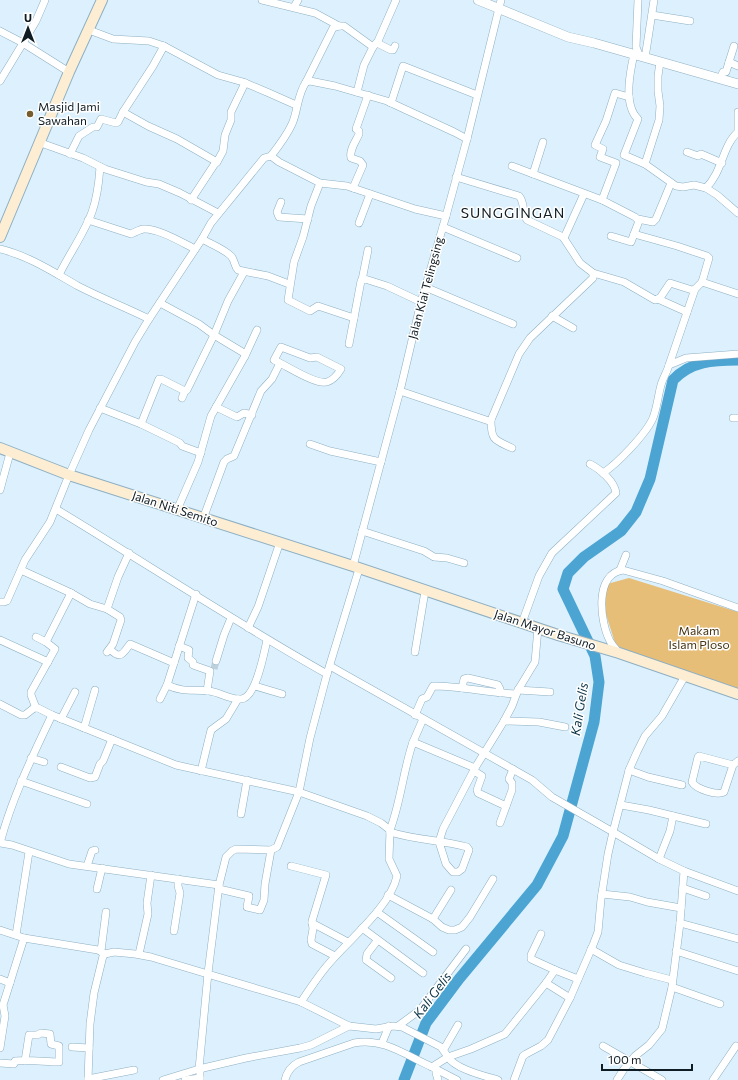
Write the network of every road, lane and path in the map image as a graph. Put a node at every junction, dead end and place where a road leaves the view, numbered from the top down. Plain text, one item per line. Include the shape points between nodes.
1 (45, 0) edge
2 (102, 0) edge
3 (264, 0) edge
4 (280, 0) edge
5 (298, 0) edge
6 (396, 0) edge
7 (478, 0) edge
8 (638, 0) edge
9 (654, 0) edge
10 (500, 4) edge
11 (294, 7) junction
12 (652, 15) junction
13 (690, 20) dead end
14 (339, 26) junction
15 (0, 30) edge
16 (89, 30) junction
17 (24, 43) junction
18 (375, 45) junction
19 (164, 46) junction
20 (395, 46) dead end
21 (734, 46) dead end
22 (639, 56) junction
23 (660, 62) junction
24 (729, 62) junction
25 (738, 66) edge
26 (70, 72) junction
27 (720, 79) junction
28 (0, 81) edge
29 (306, 82) junction
30 (245, 83) junction
31 (738, 84) edge
32 (357, 92) junction
33 (477, 94) junction
34 (368, 95) junction
35 (629, 97) junction
36 (391, 103) junction
37 (296, 105) junction
38 (123, 112) junction
39 (738, 112) edge
40 (467, 140) junction
41 (543, 142) dead end
42 (41, 143) junction
43 (687, 152) dead end
44 (70, 154) junction
45 (271, 156) junction
46 (217, 162) junction
47 (722, 163) junction
48 (645, 164) junction
49 (512, 166) dead end
50 (100, 167) junction
51 (533, 174) junction
52 (456, 177) junction
53 (320, 183) junction
54 (671, 183) junction
55 (354, 188) junction
56 (706, 188) junction
57 (370, 194) junction
58 (584, 194) junction
59 (191, 200) junction
60 (602, 200) junction
61 (281, 202) dead end
62 (738, 213) edge
63 (218, 214) junction
64 (446, 216) junction
65 (308, 219) junction
66 (638, 219) junction
67 (88, 220) junction
68 (359, 222) dead end
69 (443, 227) junction
70 (634, 234) junction
71 (611, 236) dead end
72 (0, 237) edge
73 (564, 238) junction
74 (202, 239) junction
75 (0, 249) edge
76 (195, 249) junction
77 (368, 250) dead end
78 (517, 258) dead end
79 (244, 272) junction
80 (593, 274) junction
81 (59, 275) junction
82 (362, 280) junction
83 (702, 282) junction
84 (289, 284) junction
85 (425, 287) junction
86 (695, 289) junction
87 (738, 294) edge
88 (658, 300) junction
89 (421, 302) junction
90 (160, 303) junction
91 (687, 312) junction
92 (552, 316) junction
93 (354, 318) junction
94 (149, 319) junction
95 (513, 324) dead end
96 (573, 328) dead end
97 (257, 330) dead end
98 (214, 335) junction
99 (349, 344) dead end
100 (738, 354) edge
101 (245, 356) junction
102 (275, 360) junction
103 (669, 365) junction
104 (185, 391) junction
105 (400, 391) junction
106 (182, 398) dead end
107 (216, 407) junction
108 (100, 408) junction
109 (252, 415) junction
110 (491, 420) junction
111 (141, 424) junction
112 (310, 444) dead end
113 (0, 448) edge
114 (512, 448) dead end
115 (10, 452) junction
116 (201, 453) junction
117 (381, 462) junction
118 (590, 464) dead end
119 (603, 473) junction
120 (69, 475) junction
121 (0, 490) edge
122 (56, 509) junction
123 (177, 510) junction
124 (203, 518) junction
125 (362, 531) junction
126 (280, 542) junction
127 (129, 553) junction
128 (626, 555) dead end
129 (464, 564) dead end
130 (356, 567) junction
131 (21, 570) junction
132 (620, 570) junction
133 (425, 591) junction
134 (71, 593) junction
135 (196, 594) junction
136 (0, 602) edge
137 (738, 608) edge
138 (107, 609) junction
139 (231, 618) junction
140 (522, 623) junction
141 (248, 628) junction
142 (538, 628) junction
143 (36, 637) dead end
144 (0, 640) edge
145 (267, 640) junction
146 (46, 642) junction
147 (179, 646) junction
148 (415, 652) dead end
149 (617, 653) junction
150 (216, 661) tunnel mouth
151 (48, 662) junction
152 (174, 663) junction
153 (330, 666) junction
154 (327, 674) junction
155 (685, 676) junction
156 (167, 685) junction
157 (254, 686) junction
158 (462, 688) junction
159 (95, 690) dead end
160 (206, 691) junction
161 (75, 692) dead end
162 (517, 692) junction
163 (550, 692) dead end
164 (500, 693) junction
165 (282, 694) dead end
166 (738, 694) edge
167 (238, 699) junction
168 (160, 700) dead end
169 (0, 704) edge
170 (36, 708) junction
171 (415, 714) junction
172 (52, 715) junction
173 (61, 719) junction
174 (423, 719) junction
175 (504, 721) junction
176 (565, 727) dead end
177 (84, 728) junction
178 (112, 739) junction
179 (413, 742) junction
180 (485, 753) junction
181 (31, 758) junction
182 (44, 762) dead end
183 (735, 763) edge
184 (61, 767) dead end
185 (513, 769) junction
186 (475, 770) junction
187 (629, 770) junction
188 (201, 771) junction
189 (247, 780) junction
190 (21, 781) junction
191 (682, 785) dead end
192 (298, 792) junction
193 (87, 804) dead end
194 (621, 805) junction
195 (506, 806) junction
196 (0, 813) edge
197 (241, 814) dead end
198 (8, 815) junction
199 (673, 816) junction
200 (500, 823) dead end
201 (706, 824) dead end
202 (390, 831) junction
203 (613, 832) junction
204 (439, 842) junction
205 (0, 843) edge
206 (95, 850) dead end
207 (271, 850) junction
208 (29, 852) junction
209 (659, 859) junction
210 (87, 866) junction
211 (291, 866) dead end
212 (102, 868) junction
213 (684, 871) junction
214 (151, 875) junction
215 (178, 879) junction
216 (493, 880) dead end
217 (219, 887) junction
218 (683, 888) junction
219 (97, 889) dead end
220 (451, 890) dead end
221 (738, 891) edge
222 (602, 894) junction
223 (388, 895) junction
224 (706, 896) dead end
225 (681, 908) junction
226 (106, 912) dead end
227 (377, 912) junction
228 (433, 919) junction
229 (312, 923) junction
230 (680, 923) junction
231 (362, 928) junction
232 (0, 930) edge
233 (174, 931) dead end
234 (541, 934) dead end
235 (16, 935) junction
236 (24, 938) junction
237 (738, 939) edge
238 (377, 941) junction
239 (348, 942) junction
240 (466, 949) dead end
241 (591, 949) junction
242 (676, 951) junction
243 (103, 952) junction
244 (433, 952) dead end
245 (139, 954) junction
246 (335, 956) junction
247 (555, 970) junction
248 (738, 971) edge
249 (208, 973) junction
250 (423, 973) dead end
251 (391, 978) dead end
252 (0, 979) edge
253 (578, 979) junction
254 (10, 983) junction
255 (546, 984) junction
256 (672, 984) junction
257 (570, 998) junction
258 (301, 1002) junction
259 (720, 1004) dead end
260 (458, 1025) dead end
261 (349, 1026) junction
262 (389, 1026) junction
263 (400, 1026) junction
264 (386, 1044) junction
265 (603, 1046) dead end
266 (736, 1046) dead end
267 (72, 1047) dead end
268 (0, 1048) edge
269 (89, 1048) junction
270 (444, 1049) junction
271 (448, 1057) junction
272 (25, 1061) junction
273 (630, 1062) junction
274 (0, 1063) edge
275 (433, 1067) junction
276 (134, 1070) dead end
277 (200, 1075) edge
278 (88, 1080) edge
279 (163, 1080) edge
280 (185, 1080) edge
281 (285, 1080) edge
282 (438, 1080) edge
283 (457, 1080) edge
284 (498, 1080) edge
285 (514, 1080) edge
286 (617, 1080) edge
287 (662, 1080) edge
288 (713, 1080) edge

1 - 17 street
2 - 16 main road
3 - 4 street
3 - 11 street
5 - 11 street
6 - 18 street
7 - 10 street
8 - 22 street via 636,47
9 - 12 street
10 - 22 street via 568,37
10 - 33 street, Jalan Kiai Telingsing
11 - 14 street via 315,13
12 - 13 street
12 - 22 street
14 - 18 street via 348,28
14 - 29 street via 333,28
15 - 17 street
16 - 19 street via 113,39 149,41
16 - 26 main road
17 - 26 street
17 - 28 street
18 - 20 street via 391,50
18 - 32 street via 364,65
19 - 30 street via 218,75
19 - 38 street via 154,66
21 - 24 street
22 - 23 street
22 - 35 street via 630,78
23 - 27 street
23 - 48 street via 659,120
24 - 25 street
24 - 27 street via 726,72 723,72
26 - 42 main road
27 - 31 street
29 - 32 street
29 - 37 street
30 - 37 street
30 - 46 street via 231,112 223,151
32 - 34 street
33 - 36 street via 403,66
33 - 40 street, Jalan Kiai Telingsing
34 - 36 street
34 - 55 street via 356,129 359,134 350,156 363,165
35 - 48 street via 632,111 638,118 624,155
35 - 60 street via 615,93 595,145 603,149 600,157 616,163
36 - 40 street
37 - 45 street via 292,124
38 - 44 street via 118,122 101,119 97,127 77,138
38 - 46 street
39 - 47 street via 738,132 731,139
40 - 52 street, Jalan Kiai Telingsing
41 - 51 street
42 - 44 street
42 - 72 main road
43 - 47 street via 698,156 702,154
44 - 50 street
45 - 53 street
45 - 63 street via 264,158
46 - 59 street
47 - 56 street
48 - 54 street
49 - 51 street
50 - 59 street via 159,184
50 - 67 street via 94,206
51 - 58 street
52 - 64 street, Jalan Kiai Telingsing
52 - 73 street via 519,196 527,220
53 - 55 street
53 - 65 street
54 - 56 street via 683,187 694,185
54 - 66 street via 656,219 653,222
55 - 57 street
56 - 62 street via 718,194
57 - 64 street
57 - 68 street
58 - 60 street
58 - 73 street
59 - 63 street
60 - 66 street
61 - 65 street via 277,212 279,217
63 - 74 street
64 - 69 street, Jalan Kiai Telingsing
65 - 84 street
66 - 70 street
67 - 76 street via 131,234 151,230
67 - 81 street
69 - 78 street
69 - 85 street, Jalan Kiai Telingsing
70 - 71 street via 631,242
70 - 83 street via 707,256 709,258
73 - 80 street via 580,263
74 - 76 street
74 - 79 street via 229,254 236,268
75 - 81 street via 24,257
76 - 90 street
77 - 82 street
79 - 84 street via 268,276
79 - 98 street
80 - 88 street via 624,282
80 - 92 street via 593,278
81 - 94 street
82 - 89 street via 387,286
82 - 93 street
83 - 86 street
83 - 87 street
84 - 93 street via 289,301 310,311 318,306
85 - 89 street, Jalan Kiai Telingsing
85 - 95 street
86 - 88 street via 690,290 670,282
86 - 91 street
88 - 91 street
89 - 105 street, Jalan Kiai Telingsing
90 - 94 street
90 - 98 street
91 - 103 street
92 - 96 street
92 - 110 street via 530,338 519,354
93 - 99 street
94 - 108 street
97 - 101 street
98 - 101 street
98 - 104 street
100 - 103 street via 686,358
101 - 107 street
102 - 102 street via 309,379 324,382 334,378 342,369 317,357 310,358 281,346
102 - 109 street via 272,378 262,391
103 - 119 street via 652,419 624,455
104 - 106 street
104 - 111 street via 159,379
105 - 110 street
105 - 117 street, Jalan Kiai Telingsing
107 - 109 street via 237,416 244,413
107 - 116 street
108 - 111 street
108 - 120 street
109 - 124 street via 234,456 224,462
110 - 114 street via 493,436 497,441
111 - 116 street
112 - 117 street
113 - 115 main road, Jalan Niti Semito
115 - 120 main road, Jalan Niti Semito
115 - 121 street
116 - 123 street
117 - 125 street, Jalan Kiai Telingsing
118 - 119 street
119 - 140 street via 616,493 552,553 539,576
120 - 122 street
120 - 123 main road, Jalan Niti Semito
122 - 127 street
122 - 131 street
123 - 124 main road, Jalan Niti Semito
124 - 126 main road, Jalan Niti Semito
125 - 129 street
125 - 130 street, Jalan Kiai Telingsing
126 - 130 main road, Jalan Niti Semito
126 - 141 street via 258,607
127 - 135 street
127 - 138 street
128 - 132 street
130 - 133 main road, Jalan Mayor Basuno
130 - 153 street, Jalan Kiai Telingsing
131 - 134 street
131 - 136 street via 7,601
132 - 137 street via 663,581
132 - 149 street via 614,572 607,580 601,600 605,626
133 - 140 main road, Jalan Mayor Basuno
133 - 148 street
134 - 138 street via 90,604
134 - 146 street
135 - 139 street
135 - 147 street
138 - 152 street via 122,620 108,651 121,655 130,644
139 - 141 street
139 - 150 street
140 - 142 main road, Jalan Mayor Basuno
141 - 145 street
142 - 149 main road, Jalan Mayor Basuno
142 - 162 street via 535,662
143 - 146 street
144 - 151 street
145 - 154 street
145 - 157 street
146 - 151 street via 55,649
147 - 152 street
147 - 160 street via 189,650 188,658 193,665 212,670
149 - 155 main road, Jalan Mayor Basuno
151 - 170 street via 31,692
152 - 156 street
153 - 154 street, Jalan Kiai Telingsing
153 - 171 street
154 - 192 street, Jalan Kiai Telingsing
155 - 166 main road, Jalan Mayor Basuno
155 - 187 street via 662,716 645,736
156 - 160 street via 184,691
156 - 168 street
157 - 165 street
157 - 167 street via 248,697
158 - 164 street
158 - 164 street via 464,679 468,678 498,685
158 - 171 street via 433,686 427,697 422,699
159 - 177 street
160 - 167 street
161 - 173 street
162 - 163 street
162 - 164 street
162 - 175 street
167 - 188 street via 226,719 211,730
169 - 170 street via 20,714
170 - 172 street
171 - 174 street
172 - 173 street
172 - 181 street
173 - 177 street
174 - 179 street
174 - 180 street
175 - 176 street via 539,722
175 - 180 street
177 - 178 street
178 - 184 street via 95,777 90,778
178 - 188 street via 176,765
179 - 186 street
179 - 202 street
180 - 185 street
180 - 186 street
181 - 182 street
181 - 190 street
183 - 183 street via 724,792 717,793 693,785 699,756
185 - 195 street via 509,779 512,788
185 - 203 street via 532,780 552,797
186 - 195 street via 482,776 478,793
186 - 204 street via 443,829
187 - 191 street
187 - 194 street
188 - 189 street
189 - 192 street
189 - 197 street
190 - 193 street
190 - 198 street
192 - 202 street via 367,816
192 - 207 street, Jalan Kiai Telingsing via 277,847
194 - 199 street
194 - 203 street
195 - 200 street
196 - 198 street
198 - 205 street
199 - 201 street
199 - 209 street
202 - 204 street
202 - 223 street via 390,859 396,876
203 - 209 street
203 - 222 street
204 - 204 street via 448,867 453,872 461,871 468,848
205 - 208 street
206 - 210 street via 91,852
207 - 217 street via 232,851 226,858
207 - 217 street via 264,900 260,910 247,911 253,897
208 - 210 street via 69,864
208 - 235 street
209 - 213 street
210 - 212 street
211 - 229 street via 326,875
212 - 214 street
212 - 219 street
213 - 218 street
213 - 221 street
214 - 215 street
214 - 245 street via 146,903 148,914
215 - 217 street
215 - 233 street via 180,893
216 - 228 street via 462,927 449,930
217 - 249 street
218 - 224 street
218 - 225 street
220 - 228 street
222 - 225 street
222 - 241 street via 598,932
223 - 227 street
223 - 228 street
225 - 230 street
226 - 243 street
227 - 231 street
227 - 244 street
229 - 239 street
229 - 246 street via 312,944
230 - 237 street
230 - 242 street
231 - 238 street
231 - 239 street
232 - 235 street
234 - 247 street via 530,958
235 - 236 street
236 - 243 street
236 - 254 street
238 - 250 street
238 - 251 street via 367,954 366,960
239 - 246 street
240 - 263 street via 420,1010
241 - 253 street
241 - 256 street via 619,965
242 - 248 street
242 - 256 street
243 - 245 street
243 - 269 street via 94,993
245 - 249 street
246 - 258 street
247 - 253 street
247 - 255 street
249 - 258 street
249 - 277 street
252 - 254 street
253 - 257 street
254 - 268 street via 3,1006 5,1016
255 - 257 street
255 - 271 street via 505,1034
256 - 259 street
256 - 273 street via 662,1029
257 - 285 street via 548,1040 523,1056
258 - 261 street
260 - 270 street
261 - 262 street via 376,1029
261 - 277 street via 311,1045 246,1058
262 - 263 street
262 - 264 street
263 - 270 street
264 - 275 street
264 - 281 street via 354,1043 299,1062 289,1070
265 - 273 street
266 - 288 street
267 - 269 street
269 - 278 street
270 - 271 street
271 - 275 street
271 - 284 street via 464,1068
272 - 272 street via 59,1062 60,1048 51,1044 50,1034 29,1035
272 - 274 street via 16,1060 13,1064
273 - 286 street
273 - 287 street
275 - 282 street
275 - 283 street
276 - 278 street
277 - 279 street
277 - 280 street

